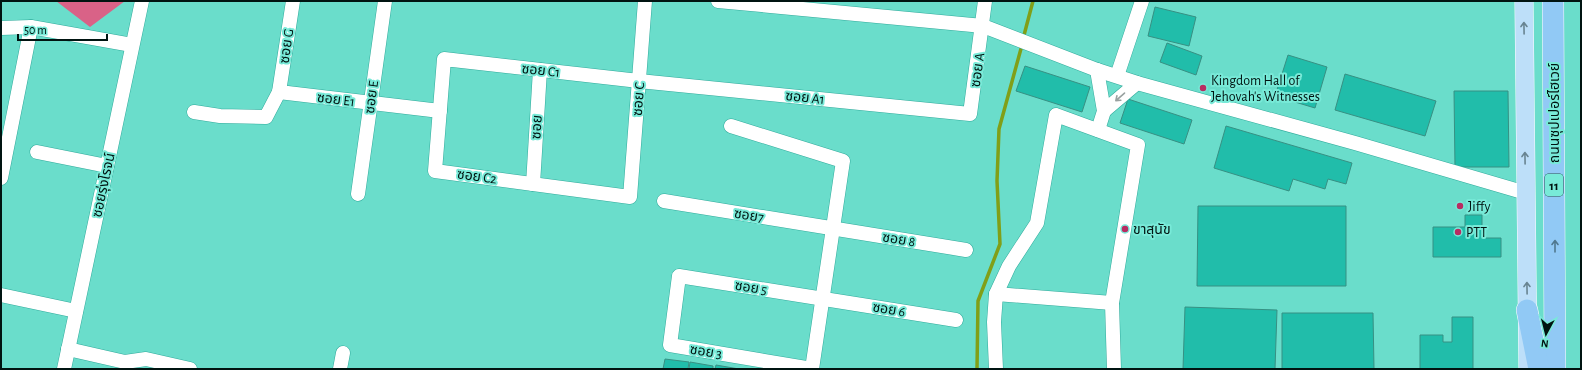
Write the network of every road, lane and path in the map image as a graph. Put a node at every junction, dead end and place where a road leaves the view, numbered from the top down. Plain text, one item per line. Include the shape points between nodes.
1 (142, 1) edge
2 (293, 1) edge
3 (385, 1) edge
4 (645, 1) edge
5 (718, 1) edge
6 (985, 1) edge
7 (1142, 1) edge
8 (1524, 1) edge
9 (1553, 1) edge
10 (983, 26) junction
11 (31, 27) junction
12 (1, 28) edge
13 (132, 45) junction
14 (444, 59) joint
15 (540, 70) junction
16 (1097, 70) junction
17 (1117, 76) junction
18 (639, 81) junction
19 (1137, 83) junction
20 (280, 92) junction
21 (370, 103) junction
22 (440, 111) junction
23 (1104, 111) junction
24 (194, 112) dead end
25 (970, 114) joint
26 (731, 126) dead end
27 (1098, 130) junction
28 (37, 152) dead end
29 (106, 166) junction
30 (1, 178) edge
31 (533, 184) junction
32 (1526, 193) junction
33 (358, 194) dead end
34 (630, 197) joint
35 (664, 201) dead end
36 (833, 228) junction
37 (966, 250) dead end
38 (680, 276) joint
39 (996, 294) junction
40 (1, 295) edge
41 (823, 299) junction
42 (1112, 303) junction
43 (1527, 310) junction
44 (76, 311) junction
45 (956, 320) dead end
46 (68, 349) junction
47 (343, 353) dead end
48 (147, 364) edge
49 (64, 369) edge
50 (190, 369) edge
51 (340, 369) edge
52 (812, 369) edge
53 (996, 369) edge
54 (1114, 369) edge
55 (1528, 369) edge
56 (1539, 369) edge
57 (1555, 369) edge

1 - 13 street, ซอยรุ่งโรจน์
2 - 20 street, ซอย G
3 - 21 street, ซอย E
4 - 18 street, ซอย C
5 - 10 street
6 - 10 street, ซอย A
7 - 17 street
32 -> 8 main road
57 -> 9 highway, ถนนซุปเปอร์ไฮเวย์ / 11
10 - 16 street
10 - 25 street, ซอย A
11 - 12 street
11 - 13 street
11 - 30 street
13 - 29 street, ซอยรุ่งโรจน์
14 - 15 street, ซอย C1
14 - 22 street, ซอย C2
15 - 18 street, ซอย C1
15 - 31 street, ซอย
16 - 17 street
16 - 23 street
17 - 19 street
18 - 25 street, ซอย A1
18 - 34 street, ซอย C
19 -> 23 street
19 - 32 street
20 - 21 street, ซอย E1
20 - 24 street via 266,117 220,116
21 - 22 street, ซอย E1
21 - 33 street, ซอย E
22 - 31 street, ซอย C2 via 435,171
23 - 27 street
26 - 36 street via 843,161
27 - 39 street via 1056,115 1037,223 1009,266
27 - 42 street via 1138,145
28 - 29 street
29 - 44 street, ซอยรุ่งโรจน์
31 - 34 street, ซอย C2
43 -> 32 main road
35 - 36 street, ซอย7
36 - 37 street, ซอย 8
36 - 41 street
38 - 41 street, ซอย 5
38 - 52 street, ซอย 3 via 670,345
39 - 42 street
39 - 53 street
40 - 44 street
41 - 45 street, ซอย 6
41 - 52 street
42 - 54 street
43 - 55 main road
43 - 56 highway
44 - 46 street, ซอยรุ่งโรจน์
46 - 48 street via 124,362
46 - 49 street, ซอยรุ่งโรจน์
47 - 51 street
48 - 50 street

